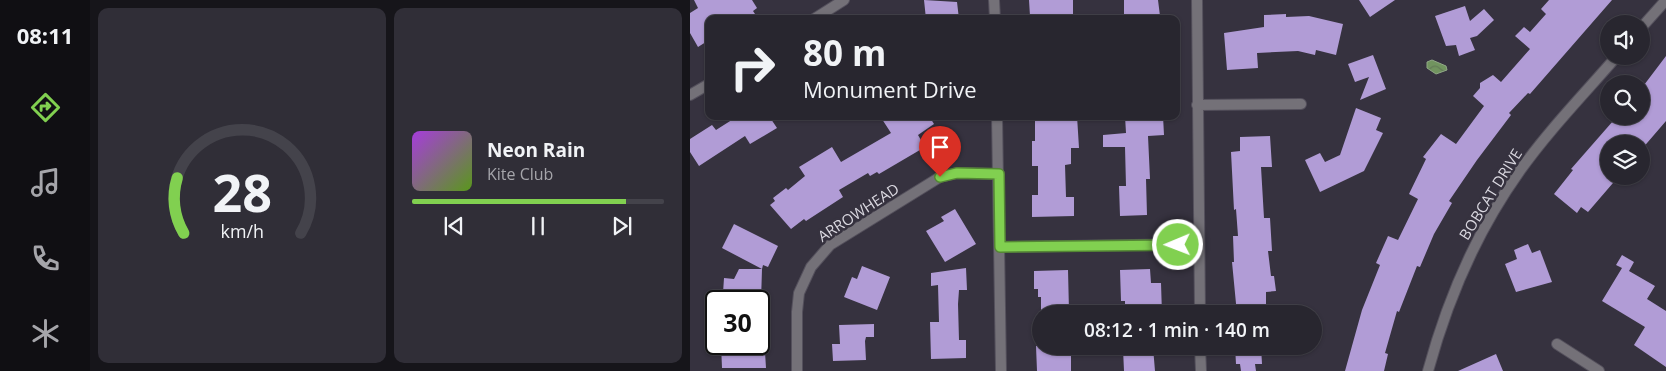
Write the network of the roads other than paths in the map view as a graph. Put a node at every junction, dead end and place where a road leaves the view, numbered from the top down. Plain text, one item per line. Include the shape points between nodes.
1 (844, 0) edge
2 (994, 0) edge
3 (1197, 0) edge
4 (1666, 0) edge
5 (820, 15) edge
6 (995, 15) edge
7 (1650, 18) edge
8 (1609, 65) edge
9 (705, 86) edge
10 (690, 95) edge
11 (1301, 104) dead end
12 (1198, 106) junction
13 (997, 120) edge
14 (999, 174) junction
15 (1198, 244) junction
16 (1000, 247) junction
17 (1200, 305) edge
18 (1558, 344) dead end
19 (1200, 355) edge
20 (797, 371) edge
21 (1001, 371) edge
22 (1200, 371) edge
23 (1428, 371) edge
24 (1600, 371) edge

1 - 5 street
2 - 6 street
3 - 12 street
4 - 7 street
8 - 23 street, BOBCAT DRIVE via 1518,172 1492,214 1450,304
9 - 10 street
11 - 12 street
12 - 15 street
13 - 14 street
14 - 16 street
14 - 20 street, ARROWHEAD via 957,173 940,177 823,252 806,275 799,293 796,312
15 - 16 street
15 - 17 street
16 - 21 street
18 - 24 street
19 - 22 street

